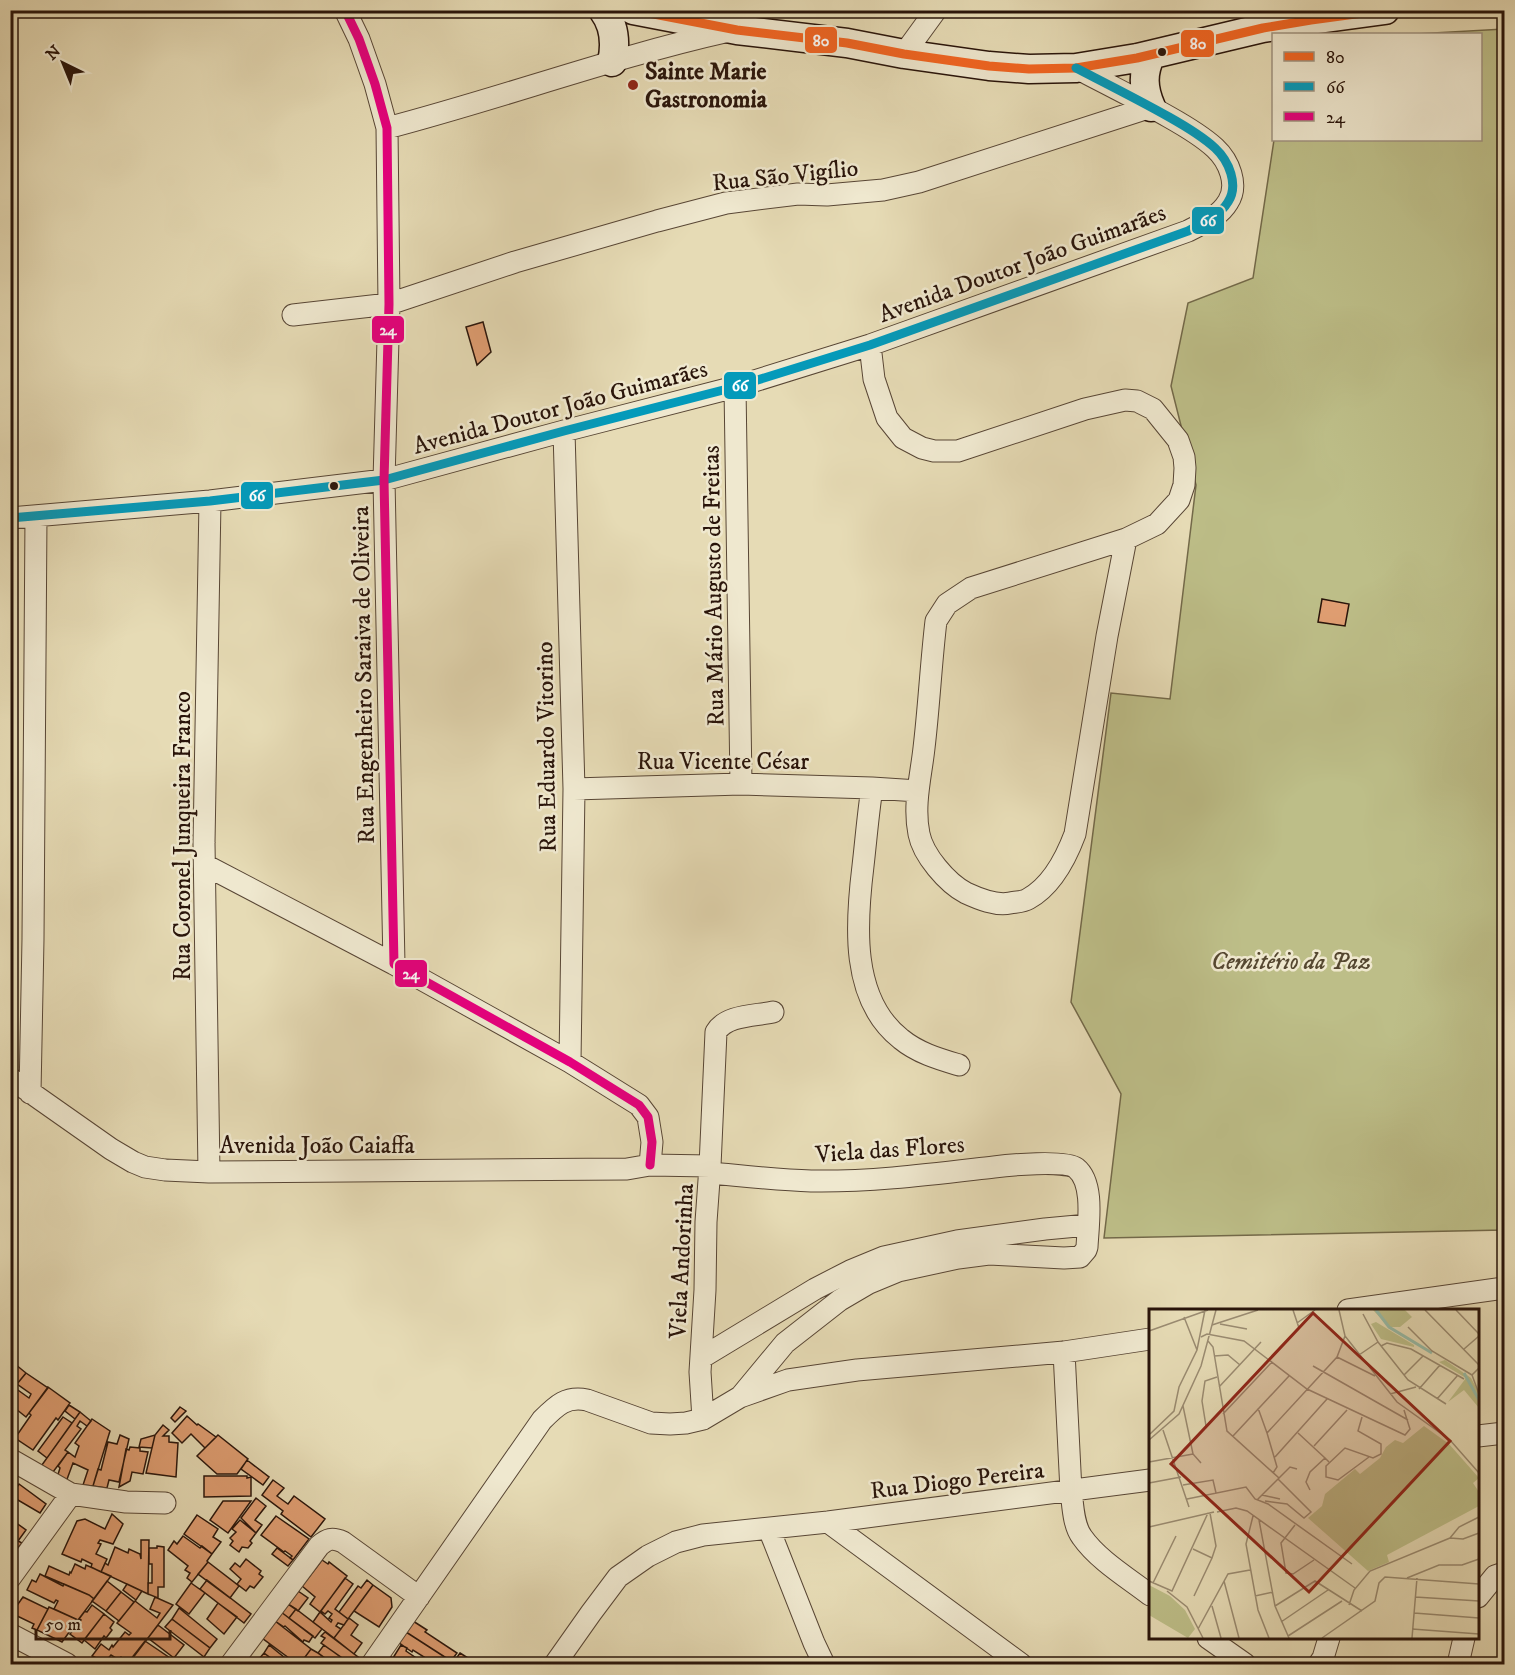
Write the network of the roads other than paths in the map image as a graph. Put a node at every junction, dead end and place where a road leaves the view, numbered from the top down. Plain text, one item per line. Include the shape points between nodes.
1 (345, 10) edge
2 (603, 10) edge
3 (633, 10) edge
4 (936, 10) edge
5 (1385, 10) edge
6 (736, 30) junction
7 (904, 54) junction
8 (1151, 55) junction
9 (612, 62) junction
10 (1076, 68) junction
11 (1151, 107) junction
12 (387, 128) junction
13 (389, 304) junction
14 (293, 315) dead end
15 (870, 345) junction
16 (735, 387) junction
17 (564, 431) junction
18 (384, 480) junction
19 (210, 501) junction
20 (36, 516) junction
21 (10, 518) edge
22 (1126, 539) junction
23 (741, 784) junction
24 (872, 788) junction
25 (574, 789) junction
26 (918, 791) junction
27 (205, 865) junction
28 (394, 964) junction
29 (772, 1012) dead end
30 (570, 1062) junction
31 (959, 1065) dead end
32 (10, 1078) edge
33 (30, 1093) junction
34 (650, 1165) junction
35 (711, 1170) junction
36 (209, 1172) junction
37 (1088, 1225) junction
38 (1504, 1288) edge
39 (1362, 1309) edge
40 (1149, 1339) edge
41 (1064, 1352) junction
42 (701, 1358) junction
43 (740, 1397) junction
44 (703, 1419) junction
45 (1504, 1433) edge
46 (1479, 1436) edge
47 (10, 1459) edge
48 (1149, 1480) edge
49 (1071, 1491) junction
50 (71, 1494) junction
51 (165, 1503) dead end
52 (828, 1522) junction
53 (769, 1529) junction
54 (1504, 1573) edge
55 (10, 1578) edge
56 (1149, 1594) edge
57 (1479, 1596) edge
58 (419, 1597) junction
59 (10, 1634) edge
60 (1209, 1639) edge
61 (1329, 1639) edge
62 (1464, 1639) edge
63 (67, 1665) edge
64 (231, 1665) edge
65 (372, 1665) edge
66 (555, 1665) edge
67 (824, 1665) edge
68 (1021, 1665) edge
69 (1245, 1665) edge
70 (1319, 1665) edge
71 (1458, 1665) edge

1 - 12 street, Rua Engenheiro Saraiva de Oliveira via 359,39
2 - 9 main road via 614,33
3 - 6 main road
4 - 7 street
5 - 8 main road via 1263,28
6 - 7 main road
6 - 9 street
7 - 10 main road via 1009,68
8 - 10 main road
8 - 11 main road via 1144,78
9 - 12 street
10 - 11 street, Avenida Doutor João Guimarães
11 - 13 street, Rua São Vigílio via 919,182 883,190 798,194 726,203 514,262
11 - 15 street, Avenida Doutor João Guimarães via 1192,131 1216,149 1226,163 1232,196 1217,216 1188,231
12 - 13 street, Rua Engenheiro Saraiva de Oliveira
13 - 14 street, Rua São Vigílio
13 - 18 street, Rua Engenheiro Saraiva de Oliveira
15 - 16 street, Avenida Doutor João Guimarães
15 - 22 street via 874,379 886,418 903,438 934,452 958,451 1085,409 1125,400 1153,409 1178,440 1184,457 1184,485 1179,500 1157,524
16 - 17 street, Avenida Doutor João Guimarães
16 - 23 street, Rua Mário Augusto de Freitas
17 - 18 street, Avenida Doutor João Guimarães
17 - 25 street, Rua Eduardo Vitorino
18 - 19 street, Avenida Doutor João Guimarães
18 - 28 street, Rua Engenheiro Saraiva de Oliveira
19 - 20 street, Avenida Doutor João Guimarães
19 - 27 street, Rua Coronel Junqueira Franco
20 - 21 street, Avenida Doutor João Guimarães
20 - 33 street
22 - 26 street via 971,588 947,604 936,621
22 - 26 street via 1075,834 1059,868 1027,899 1006,904 981,900 960,889 924,849 919,834
23 - 24 street, Rua Vicente César
23 - 25 street, Rua Vicente César
24 - 26 street, Rua Vicente César
24 - 31 street via 857,931 866,984 885,1023 898,1038 924,1054
25 - 30 street, Rua Eduardo Vitorino
27 - 28 street
27 - 36 street, Rua Coronel Junqueira Franco
28 - 30 street
29 - 35 street via 729,1020 716,1032
30 - 34 street via 644,1110 651,1135
32 - 33 street, Avenida João Caiaffa
33 - 36 street, Avenida João Caiaffa via 133,1162 165,1170
34 - 35 street, Viela Andorinha
34 - 36 street, Avenida João Caiaffa via 627,1169
35 - 37 street, Viela das Flores via 812,1181 895,1179 1003,1166 1072,1165 1087,1185
35 - 42 street, Viela Andorinha
37 - 42 street via 957,1241 884,1257 815,1289
37 - 43 street via 1087,1247 1080,1257 989,1254 898,1271 869,1283 840,1300 785,1343
38 - 39 street
40 - 41 street
41 - 43 street via 857,1370 788,1380
41 - 49 street
42 - 44 street, Viela Andorinha
43 - 44 street
44 - 58 street via 651,1423 587,1400 576,1398 560,1403 542,1420
45 - 46 street
47 - 50 street
48 - 49 street, Rua Diogo Pereira
49 - 52 street, Rua Diogo Pereira
49 - 56 street via 1081,1536 1103,1560
50 - 51 street
50 - 55 street
52 - 53 street, Rua Diogo Pereira
52 - 68 street
53 - 66 street, Rua Diogo Pereira via 703,1535 676,1542 648,1556 618,1577
53 - 67 street
54 - 57 street via 1495,1576
58 - 64 street via 343,1542 329,1539 319,1546
58 - 65 street
59 - 63 street
60 - 69 street
61 - 70 street
62 - 71 street

